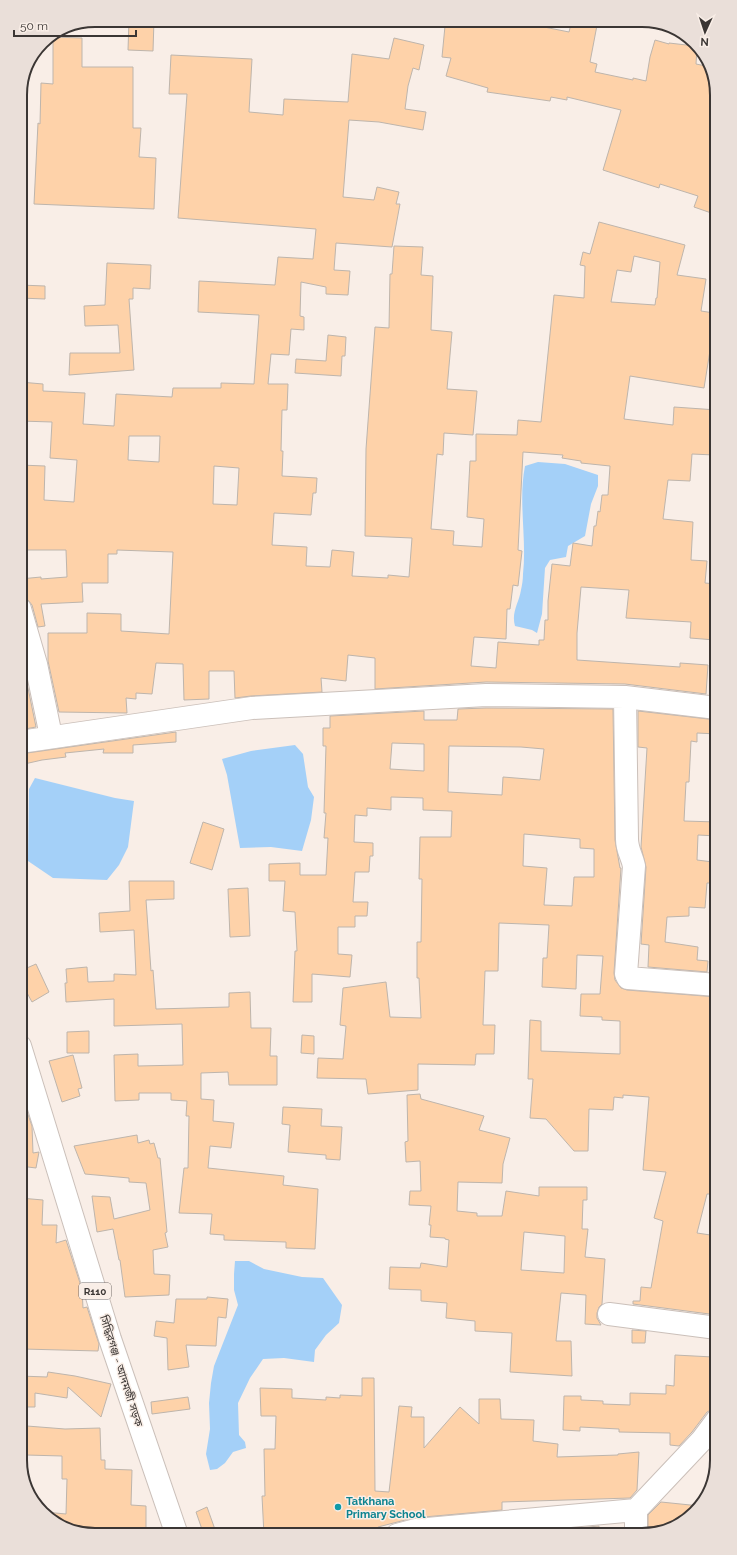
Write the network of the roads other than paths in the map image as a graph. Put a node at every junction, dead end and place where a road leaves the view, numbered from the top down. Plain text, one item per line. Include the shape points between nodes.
1 (27, 633) edge
2 (625, 697) junction
3 (710, 707) edge
4 (52, 736) junction
5 (27, 741) edge
6 (710, 984) edge
7 (27, 1069) edge
8 (609, 1314) dead end
9 (710, 1327) edge
10 (710, 1429) edge
11 (636, 1510) junction
12 (175, 1528) edge
13 (459, 1528) edge
14 (636, 1528) edge

1 - 4 street
2 - 3 street
2 - 4 street via 486,695 252,708
2 - 6 street via 627,839 628,852 634,866 626,974 628,978
4 - 5 street
7 - 12 street, সিদ্ধিরগঞ্জ - আদমজী সড়ক / R110 via 110,1339
8 - 9 street
10 - 11 street
11 - 13 street
11 - 14 street

